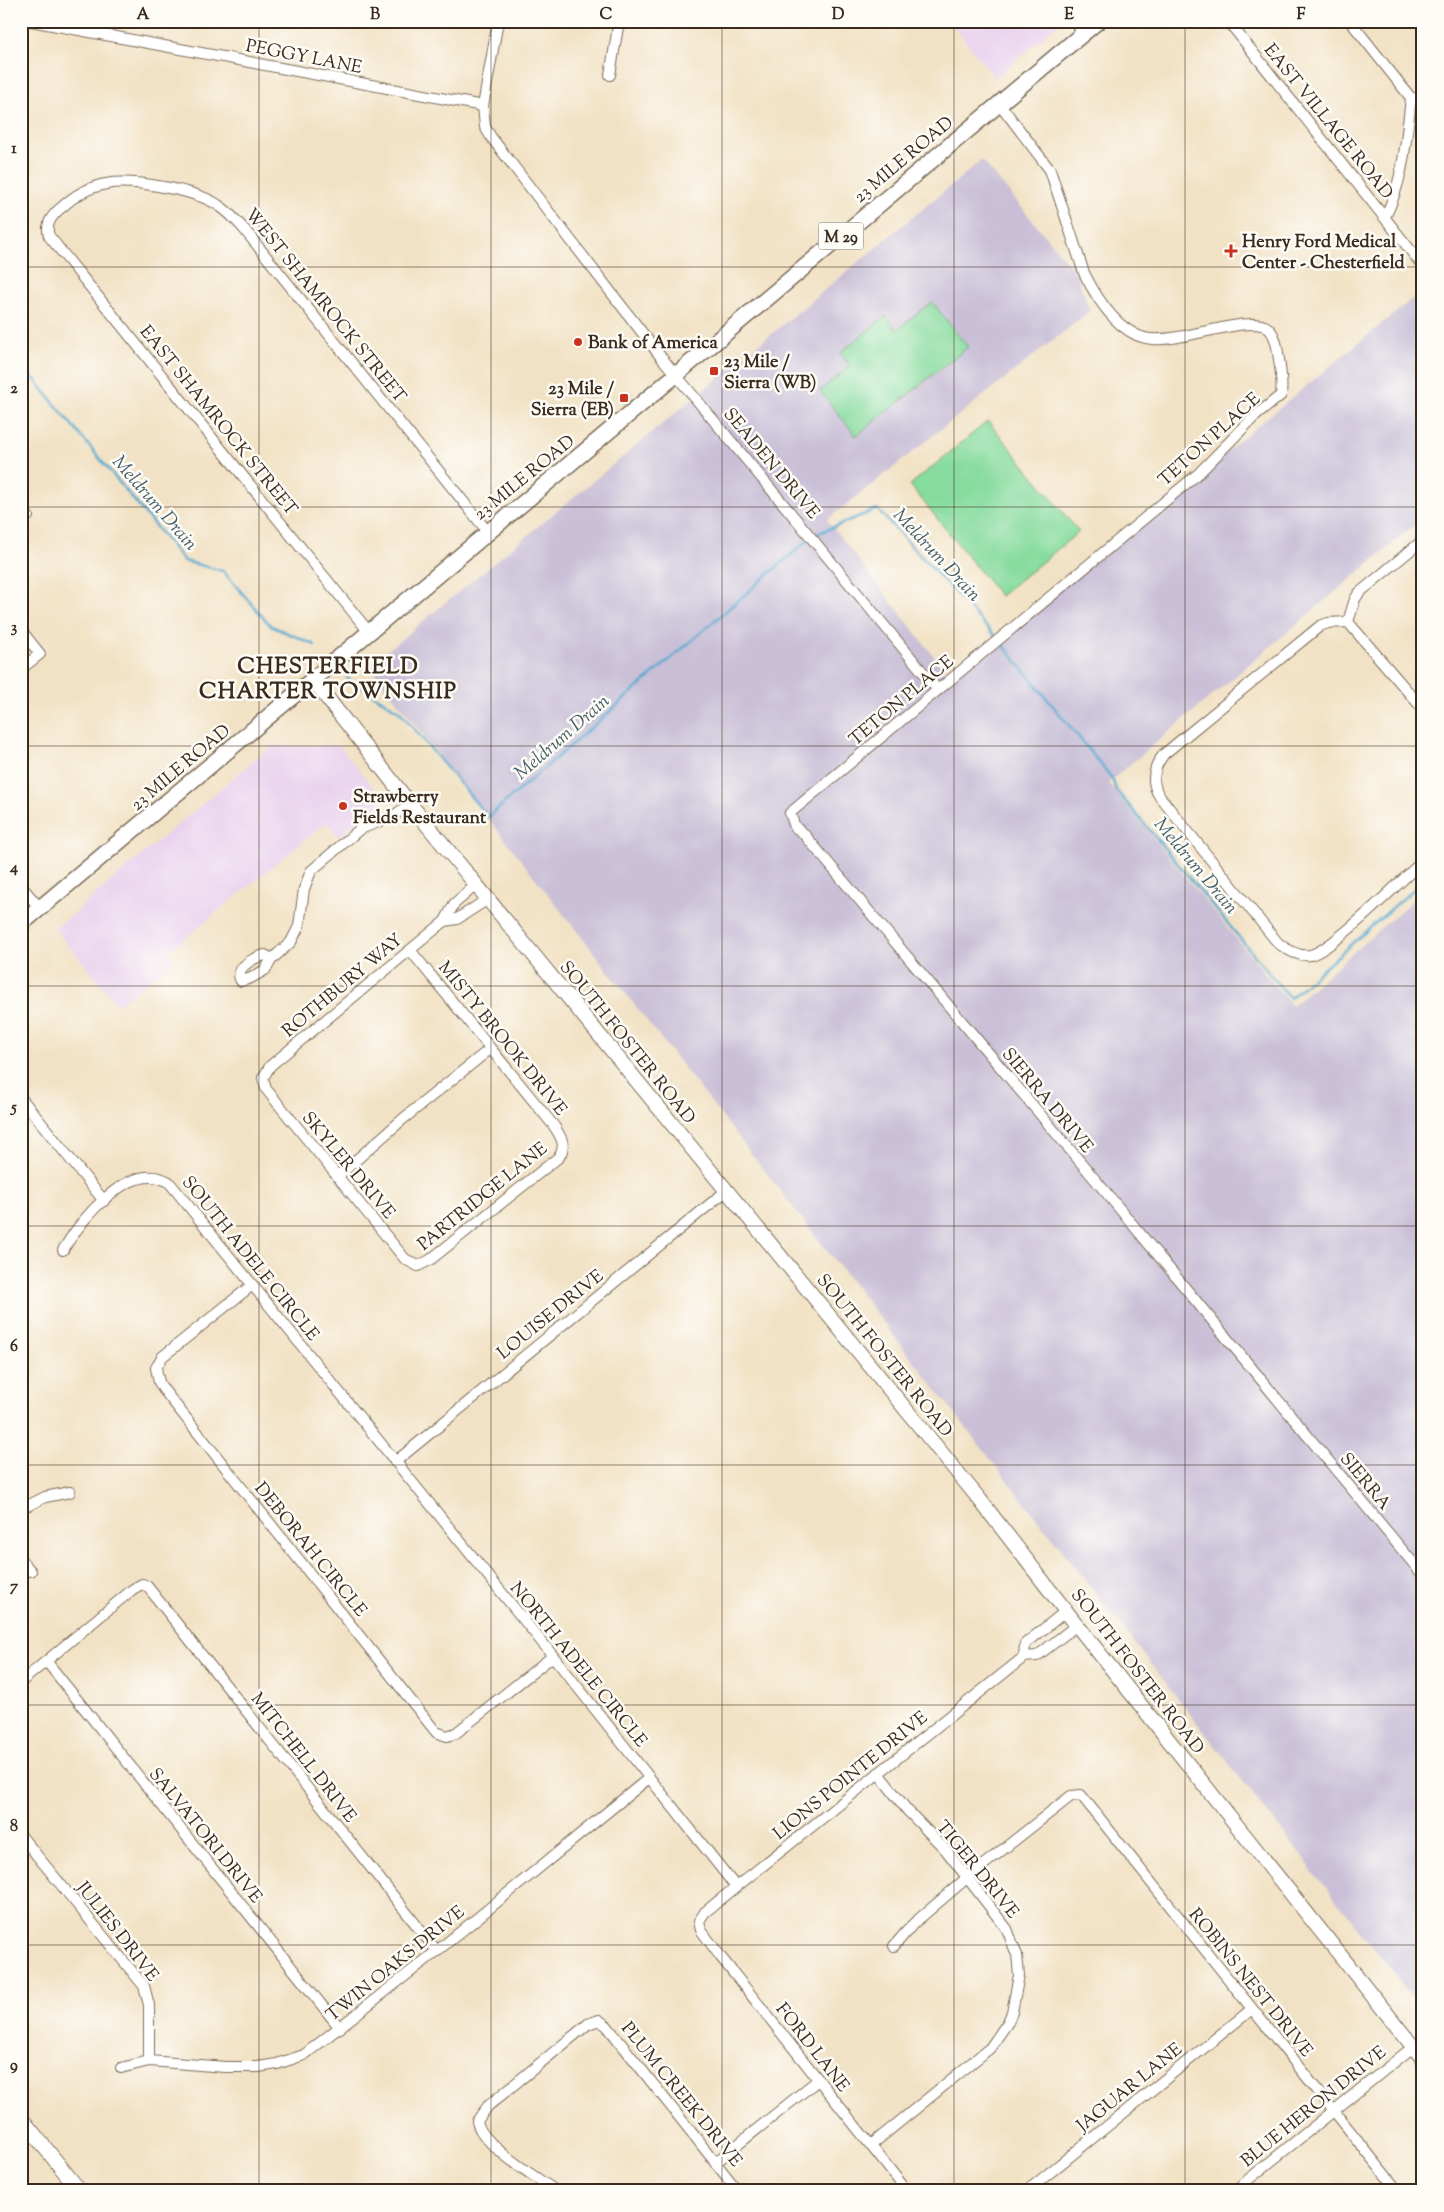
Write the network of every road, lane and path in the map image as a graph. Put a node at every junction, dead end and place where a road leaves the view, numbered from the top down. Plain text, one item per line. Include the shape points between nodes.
1 (31, 21) edge
2 (498, 21) edge
3 (619, 21) edge
4 (1074, 21) edge
5 (1098, 21) edge
6 (1228, 21) edge
7 (1350, 21) edge
8 (1084, 34) junction
9 (610, 75) dead end
10 (1411, 98) junction
11 (1423, 99) edge
12 (999, 103) junction
13 (483, 106) junction
14 (1385, 217) junction
15 (47, 226) joint
16 (1423, 266) edge
17 (676, 374) junction
18 (487, 531) junction
19 (1423, 540) edge
20 (1348, 622) junction
21 (21, 630) edge
22 (369, 632) junction
23 (21, 669) edge
24 (313, 680) junction
25 (937, 690) junction
26 (1423, 708) edge
27 (410, 804) junction
28 (790, 813) joint
29 (1423, 861) edge
30 (476, 885) junction
31 (21, 886) edge
32 (488, 899) junction
33 (28, 914) edge
34 (445, 921) junction
35 (410, 950) junction
36 (272, 959) junction
37 (490, 1049) junction
38 (263, 1078) joint
39 (21, 1098) edge
40 (563, 1149) joint
41 (338, 1176) junction
42 (726, 1191) junction
43 (104, 1201) junction
44 (63, 1250) dead end
45 (418, 1266) joint
46 (251, 1286) junction
47 (1284, 1408) joint
48 (395, 1462) junction
49 (70, 1492) dead end
50 (22, 1508) edge
51 (21, 1560) edge
52 (31, 1571) dead end
53 (1423, 1575) edge
54 (1066, 1611) junction
55 (1077, 1625) junction
56 (553, 1656) junction
57 (1024, 1657) junction
58 (47, 1662) junction
59 (21, 1682) edge
60 (878, 1773) junction
61 (649, 1778) junction
62 (21, 1836) edge
63 (968, 1877) junction
64 (736, 1887) junction
65 (699, 1921) joint
66 (894, 1946) dead end
67 (437, 1952) junction
68 (1252, 2009) junction
69 (340, 2028) junction
70 (1413, 2047) junction
71 (1423, 2059) edge
72 (149, 2061) junction
73 (121, 2068) dead end
74 (818, 2080) junction
75 (1333, 2110) junction
76 (21, 2118) edge
77 (871, 2145) junction
78 (715, 2163) junction
79 (80, 2191) edge
80 (556, 2191) edge
81 (738, 2191) edge
82 (907, 2191) edge
83 (1027, 2191) edge
84 (1234, 2191) edge
85 (1398, 2191) edge

1 - 13 street, PEGGY LANE
2 - 13 street, SEADEN DRIVE
3 - 9 street
4 - 8 street
5 - 8 main road, 23 MILE ROAD / M 29
6 - 14 street, EAST VILLAGE ROAD
7 - 10 street
8 - 12 main road, 23 MILE ROAD / M 29
10 - 11 street
10 - 14 street via 1400,181
12 - 17 main road, 23 MILE ROAD / M 29
12 - 25 street, TETON PLACE via 1050,170 1084,273 1119,323 1137,335 1162,340 1248,324 1264,326 1273,334 1282,385 1281,394 1275,401 1253,418 1199,473
13 - 17 street, SEADEN DRIVE via 485,127 494,142
14 - 16 street, EAST VILLAGE ROAD
15 - 18 street, WEST SHAMROCK STREET via 58,210 76,195 118,182 186,192 219,206 244,229
15 - 22 street, EAST SHAMROCK STREET via 53,240
17 - 18 main road, 23 MILE ROAD / M 29
17 - 25 street, SEADEN DRIVE
18 - 22 main road, 23 MILE ROAD / M 29
19 - 20 street via 1360,593
20 - 26 street
20 - 29 street via 1320,626 1164,754 1159,761 1154,784 1160,797 1278,943 1300,954 1315,954 1329,946
21 - 23 street via 40,654
22 - 24 main road, 23 MILE ROAD / M 29
24 - 27 street, SOUTH FOSTER ROAD
24 - 33 main road, 23 MILE ROAD / M 29
25 - 28 street, TETON PLACE
27 - 30 street, SOUTH FOSTER ROAD
27 - 36 street via 392,817 360,829 311,871 295,936 287,948
28 - 47 street, SIERRA DRIVE via 795,827 1109,1196
30 - 32 street, SOUTH FOSTER ROAD
30 - 34 street, ROTHBURY WAY via 454,904
31 - 33 street
32 - 34 street, ROTHBURY WAY via 458,919
32 - 42 street, SOUTH FOSTER ROAD
34 - 35 street, ROTHBURY WAY
35 - 37 street, MISTY BROOK DRIVE
35 - 38 street, ROTHBURY WAY via 270,1066
36 - 36 street via 265,970 241,981 238,973 248,963 265,955
37 - 40 street, MISTY BROOK DRIVE via 554,1126 564,1142
37 - 41 street
38 - 41 street, SKYLER DRIVE via 266,1089
39 - 43 street
40 - 45 street, PARTRIDGE LANE via 559,1157 430,1260
41 - 45 street, SKYLER DRIVE via 405,1259
42 - 48 street, LOUISE DRIVE
42 - 54 street, SOUTH FOSTER ROAD via 980,1500
43 - 44 street, SOUTH ADELE CIRCLE via 78,1226
43 - 46 street, SOUTH ADELE CIRCLE via 127,1183 145,1177 160,1177 169,1182
46 - 48 street, SOUTH ADELE CIRCLE
46 - 56 street, DEBORAH CIRCLE via 162,1358 156,1368 159,1382 436,1732 447,1736 456,1733
47 - 53 street, SIERRA
48 - 56 street, NORTH ADELE CIRCLE
49 - 50 street via 53,1494
51 - 52 street
54 - 55 street, SOUTH FOSTER ROAD
54 - 57 street via 1025,1644
55 - 57 street via 1037,1656
55 - 70 street, SOUTH FOSTER ROAD
56 - 61 street, NORTH ADELE CIRCLE
57 - 60 street, LIONS POINTE DRIVE
58 - 59 street
58 - 67 street, MITCHELL DRIVE via 142,1584 151,1591
58 - 69 street, SALVATORI DRIVE
60 - 63 street, TIGER DRIVE
60 - 64 street, LIONS POINTE DRIVE
61 - 64 street, NORTH ADELE CIRCLE
61 - 67 street, TWIN OAKS DRIVE
62 - 72 street, JULIES DRIVE via 144,1986 149,2005
63 - 66 street via 913,1924
63 - 68 street, ROBINS NEST DRIVE via 1071,1796 1083,1797
63 - 77 street, TIGER DRIVE via 1007,1929 1012,1941 1019,1975 1012,2012 983,2055
64 - 65 street, LIONS POINTE DRIVE via 705,1912
65 - 74 street, FORD LANE via 703,1934
67 - 69 street, TWIN OAKS DRIVE
68 - 75 street, ROBINS NEST DRIVE
68 - 83 street, JAGUAR LANE
69 - 72 street, TWIN OAKS DRIVE via 304,2055 266,2066 225,2067
70 - 71 street, SOUTH FOSTER ROAD
70 - 75 street, BLUE HERON DRIVE
72 - 73 street, TWIN OAKS DRIVE
74 - 77 street, FORD LANE
74 - 78 street
75 - 84 street, BLUE HERON DRIVE
75 - 85 street, ROBINS NEST DRIVE
76 - 79 street
77 - 82 street, FORD LANE
78 - 80 street, PLUM CREEK DRIVE via 599,2020 588,2024 488,2106 477,2121 483,2135
78 - 81 street, PLUM CREEK DRIVE

